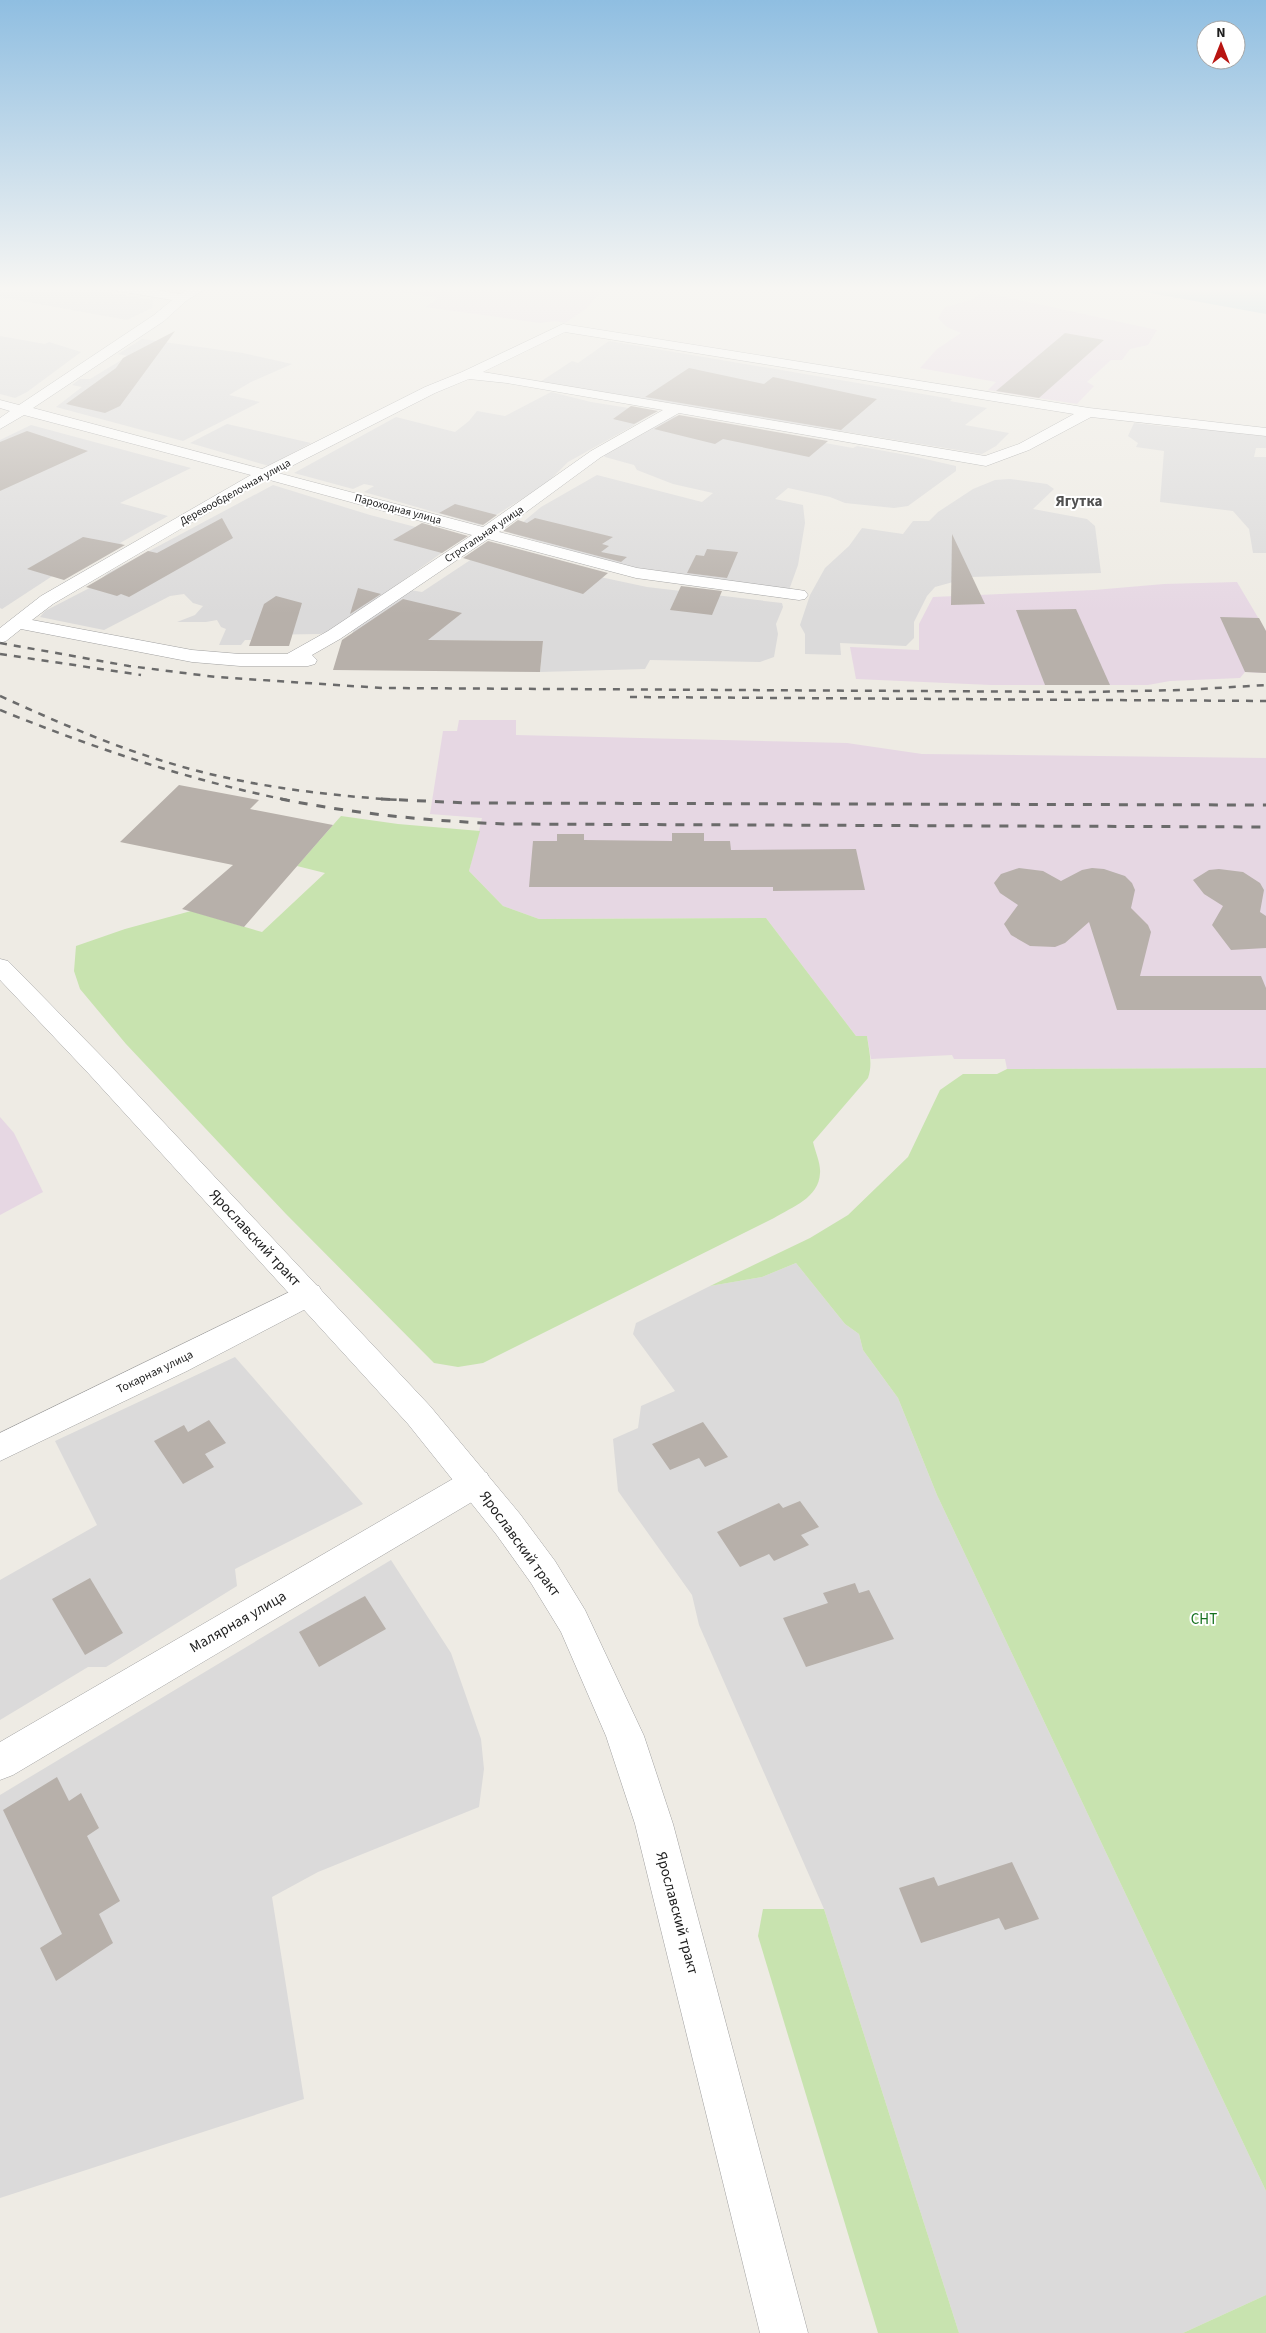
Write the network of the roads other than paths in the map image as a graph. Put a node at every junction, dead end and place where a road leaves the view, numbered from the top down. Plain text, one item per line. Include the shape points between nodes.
1 (42, 396) edge
2 (418, 396) edge
3 (606, 396) edge
4 (988, 396) edge
5 (0, 404) edge
6 (677, 408) junction
7 (21, 410) junction
8 (1089, 412) junction
9 (0, 425) edge
10 (1266, 432) edge
11 (264, 474) junction
12 (486, 533) junction
13 (799, 595) dead end
14 (17, 623) junction
15 (0, 637) edge
16 (291, 660) junction
17 (309, 660) dead end
18 (0, 966) edge
19 (308, 1294) junction
20 (0, 1448) edge
21 (475, 1483) junction
22 (0, 1762) edge
23 (784, 2333) edge

1 - 7 street
2 - 11 street, Деревообделочная улица
3 - 6 street
4 - 8 street, Деревообделочная улица
5 - 7 street, Пароходная улица
6 - 8 street via 986,461 1024,447
6 - 12 street, Строгальная улица via 596,454
7 - 9 street
7 - 11 street, Пароходная улица
8 - 10 street
11 - 12 street, Пароходная улица
11 - 14 street, Деревообделочная улица via 47,600
12 - 13 street, Пароходная улица via 636,573
12 - 16 street, Строгальная улица via 334,635
14 - 15 street, Деревообделочная улица
14 - 16 street via 192,656
16 - 17 street
18 - 19 street, Ярославский тракт
19 - 20 street, Токарная улица
19 - 21 street, Ярославский тракт via 419,1415
21 - 22 street, Малярная улица
21 - 23 street, Ярославский тракт via 543,1572 573,1621 624,1736 656,1833

